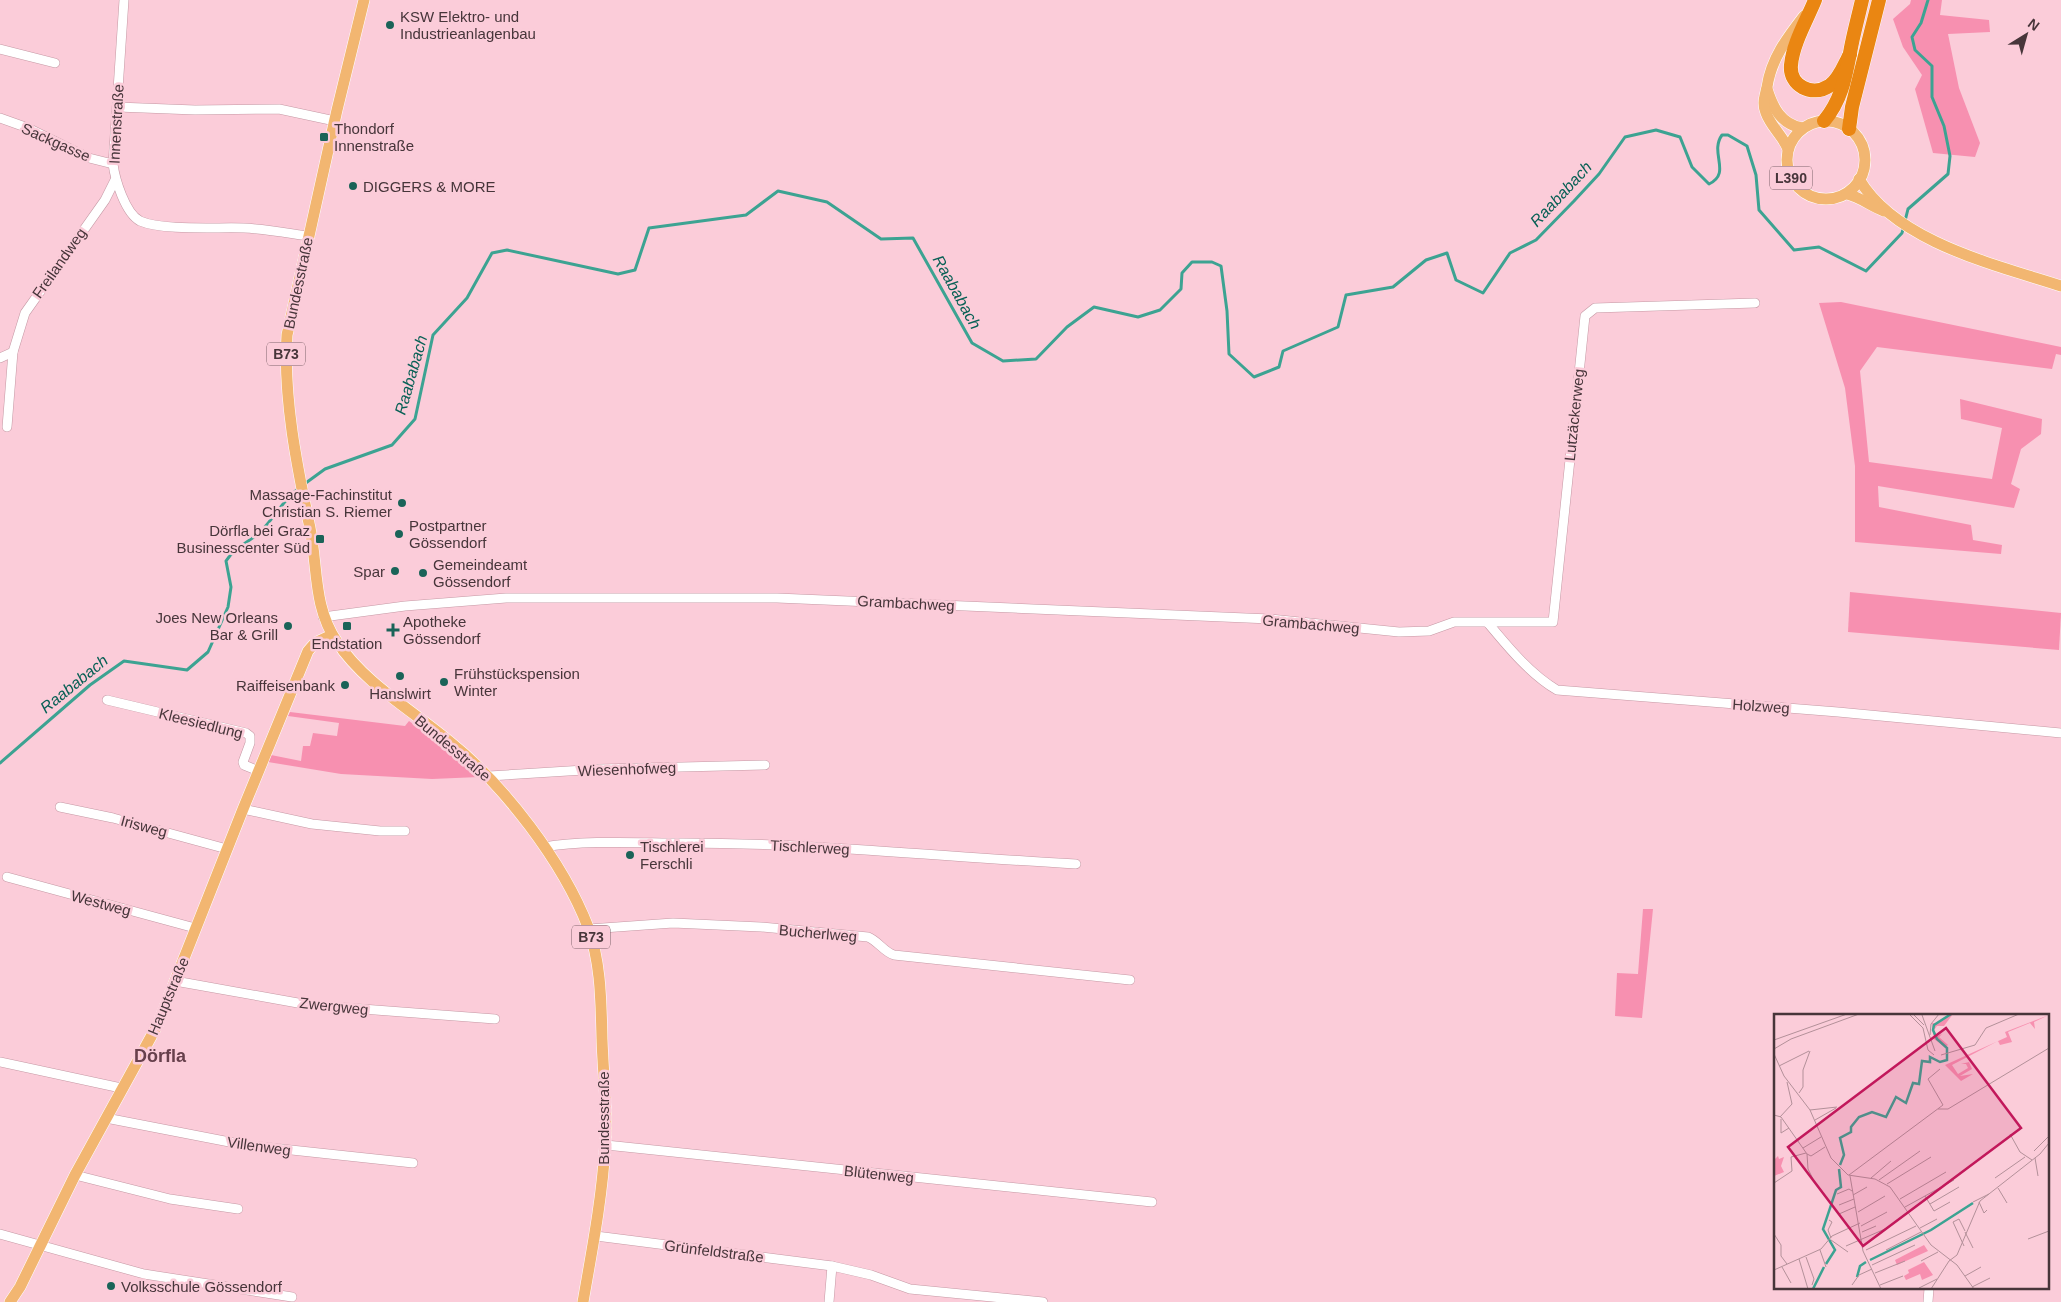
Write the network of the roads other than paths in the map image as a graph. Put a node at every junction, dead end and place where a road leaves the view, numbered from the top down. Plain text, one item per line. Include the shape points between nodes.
1 (124, 0) edge
2 (364, 0) edge
3 (1815, 0) edge
4 (1862, 0) edge
5 (1879, 0) edge
6 (0, 49) edge
7 (1850, 54) junction
8 (55, 63) dead end
9 (1767, 87) junction
10 (117, 107) junction
11 (0, 118) edge
12 (335, 121) junction
13 (1824, 121) junction
14 (1802, 128) junction
15 (1849, 129) junction
16 (1788, 150) junction
17 (112, 164) junction
18 (1860, 179) junction
19 (115, 180) junction
20 (1847, 194) junction
21 (105, 200) junction
22 (127, 205) junction
23 (1888, 212) junction
24 (308, 236) junction
25 (2061, 286) edge
26 (1755, 303) dead end
27 (13, 352) junction
28 (0, 358) edge
29 (7, 427) dead end
30 (323, 617) junction
31 (1488, 622) junction
32 (332, 635) junction
33 (107, 700) dead end
34 (2061, 733) edge
35 (765, 765) dead end
36 (259, 771) junction
37 (490, 776) junction
38 (60, 807) dead end
39 (243, 809) junction
40 (405, 831) dead end
41 (544, 847) junction
42 (227, 849) junction
43 (1076, 864) dead end
44 (7, 877) dead end
45 (195, 928) junction
46 (589, 929) junction
47 (1130, 980) dead end
48 (175, 981) junction
49 (495, 1019) dead end
50 (0, 1062) edge
51 (122, 1088) junction
52 (106, 1118) junction
53 (606, 1145) junction
54 (414, 1163) dead end
55 (75, 1175) junction
56 (1152, 1202) dead end
57 (238, 1209) dead end
58 (0, 1234) edge
59 (596, 1236) junction
60 (40, 1245) junction
61 (832, 1266) junction
62 (292, 1297) dead end
63 (10, 1302) edge
64 (585, 1302) edge
65 (828, 1302) edge
66 (1043, 1302) edge

1 - 10 street, Innenstraße
2 - 12 main road, Bundesstraße / B73
3 - 7 highway via 1791,64 1795,82 1808,90 1828,87
3 - 9 main road, L390 via 1775,58
4 - 7 highway
5 - 15 highway
6 - 8 street
7 - 13 highway via 1841,94
9 - 14 main road via 1781,118 1794,127
9 - 16 main road, L390 via 1763,104
10 - 12 street via 280,109
10 - 17 street, Innenstraße
11 - 17 street, Sackgasse via 89,158
12 - 24 main road, Bundesstraße / B73
13 - 14 main road
13 - 15 main road
14 - 16 main road, L390
15 - 18 main road via 1864,151 1865,164
16 - 20 main road, L390 via 1788,172 1801,191 1820,199
17 - 19 street, Innenstraße
18 - 20 main road
18 - 23 main road
19 - 21 street, Freilandweg
19 - 22 street, Innenstraße
20 - 23 main road
21 - 22 street via 114,198
21 - 27 street, Freilandweg via 30,303
22 - 24 street, Innenstraße via 140,220 156,225 245,228
23 - 25 main road via 1914,232 1939,245
24 - 30 main road, Bundesstraße / B73 via 287,335 285,367
26 - 31 street, Lutzäckerweg via 1595,308 1585,316 1552,622
27 - 28 street
27 - 29 street, Freilandweg
30 - 31 street, Grambachweg via 431,603 512,598 777,598 1270,619 1399,632 1430,630 1454,622
30 - 32 main road, Bundesstraße / B73
31 - 34 street, Holzweg via 1545,683 1557,690
32 - 36 main road, Hauptstraße via 315,643 308,651
32 - 37 main road, Bundesstraße / B73 via 386,694 451,742
33 - 36 street, Kleesiedlung via 246,733 250,736 250,743 244,765
35 - 37 street, Wiesenhofweg via 600,769
36 - 39 main road, Hauptstraße
37 - 41 main road, Bundesstraße / B73
38 - 42 street, Irisweg
39 - 40 street via 312,824
39 - 42 main road, Hauptstraße
41 - 43 street, Tischlerweg via 637,842 724,843
41 - 46 main road, Bundesstraße / B73 via 571,888
42 - 45 main road, Hauptstraße
44 - 45 street, Westweg
45 - 48 main road, Hauptstraße
46 - 47 street, Bucherlweg via 673,923 868,937 894,955
46 - 53 main road, Bundesstraße / B73 via 600,975
48 - 49 street, Zwergweg via 309,1004
48 - 51 main road, Hauptstraße via 158,1024
50 - 51 street
51 - 52 main road, Hauptstraße
52 - 54 street, Villenweg via 245,1145
52 - 55 main road, Hauptstraße
53 - 56 street, Blütenweg
53 - 59 main road, Bundesstraße / B73
55 - 57 street via 170,1199
55 - 60 main road, Hauptstraße
58 - 60 street
59 - 61 street, Grünfeldstraße
59 - 64 main road, Bundesstraße / B73
60 - 62 street via 144,1274
60 - 63 main road, Hauptstraße
61 - 65 street
61 - 66 street, Grünfeldstraße via 910,1289

